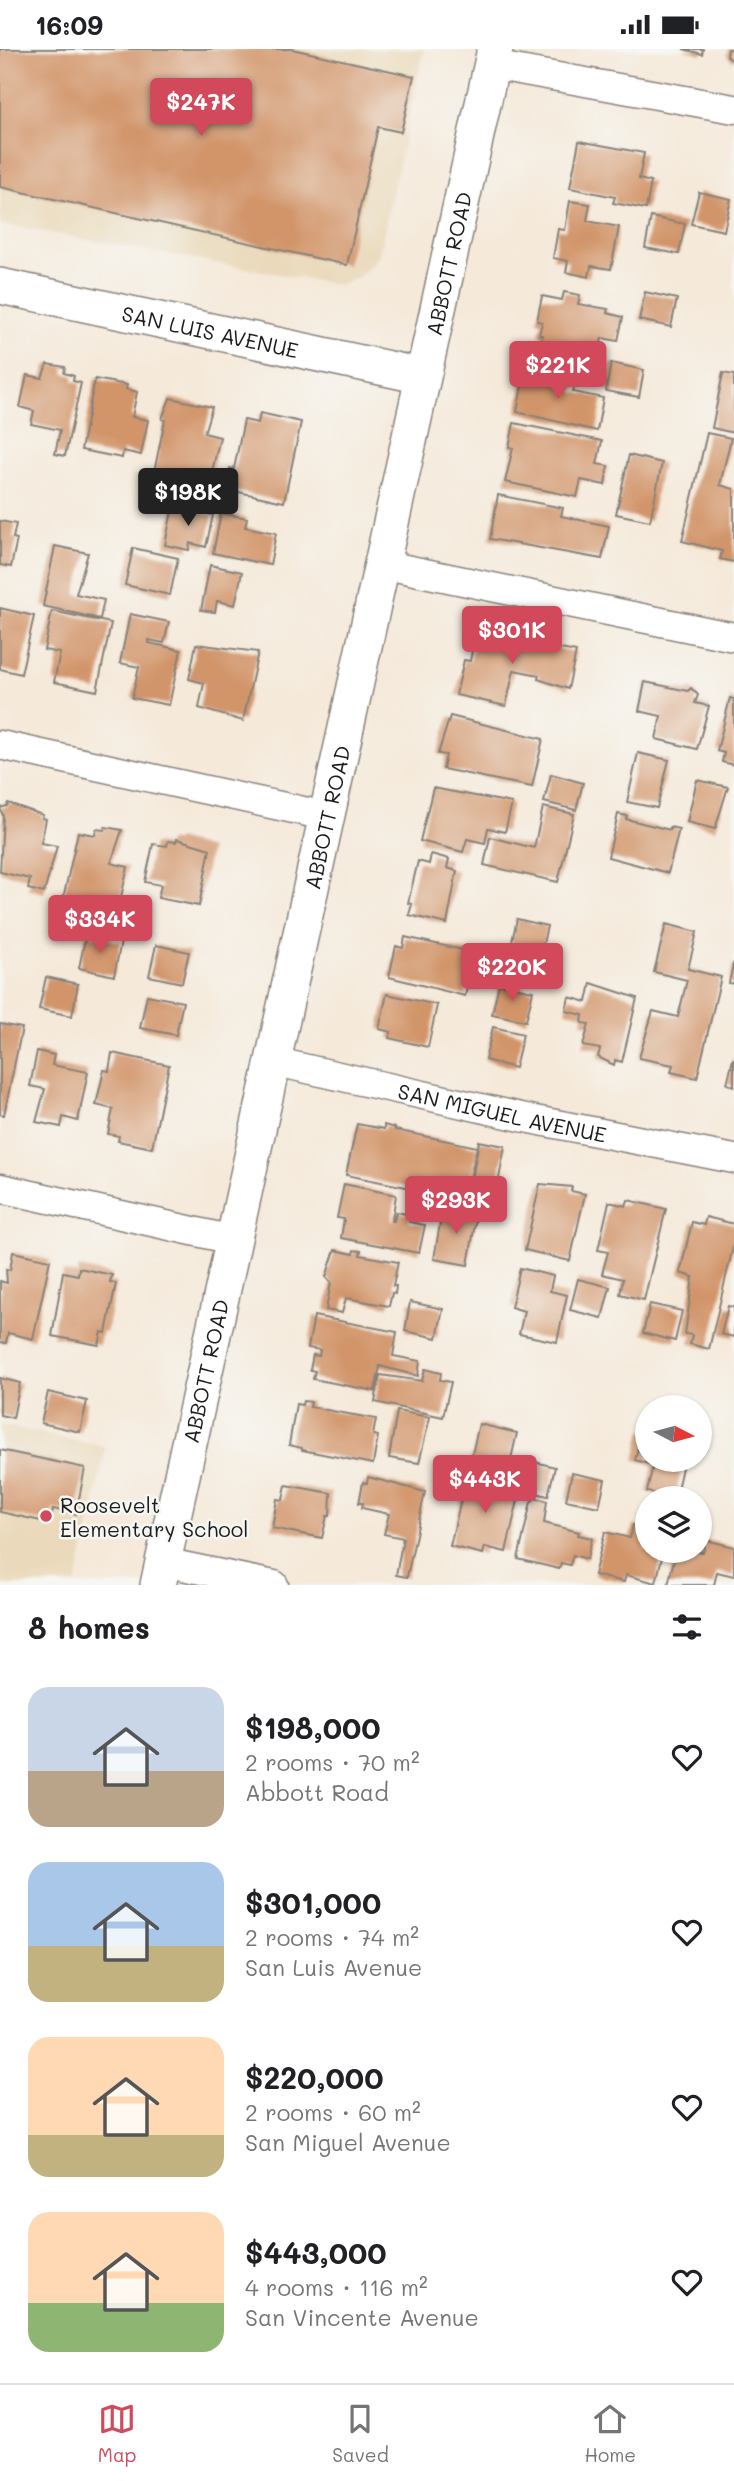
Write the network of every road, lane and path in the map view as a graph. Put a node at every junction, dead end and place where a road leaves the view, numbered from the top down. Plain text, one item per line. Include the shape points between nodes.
1 (493, 57) edge
2 (734, 109) edge
3 (0, 285) edge
4 (422, 376) junction
5 (381, 564) junction
6 (734, 637) edge
7 (0, 745) edge
8 (326, 816) junction
9 (272, 1061) junction
10 (734, 1159) edge
11 (0, 1188) edge
12 (233, 1240) junction
13 (160, 1574) edge
14 (274, 1585) edge

1 - 2 street
1 - 4 street, ABBOTT ROAD
3 - 4 street, SAN LUIS AVENUE
4 - 5 street, ABBOTT ROAD
5 - 6 street
5 - 8 street, ABBOTT ROAD
7 - 8 street
8 - 9 street, ABBOTT ROAD
9 - 10 street, SAN MIGUEL AVENUE
9 - 12 street, ABBOTT ROAD
11 - 12 street
12 - 13 street, ABBOTT ROAD
13 - 14 street

